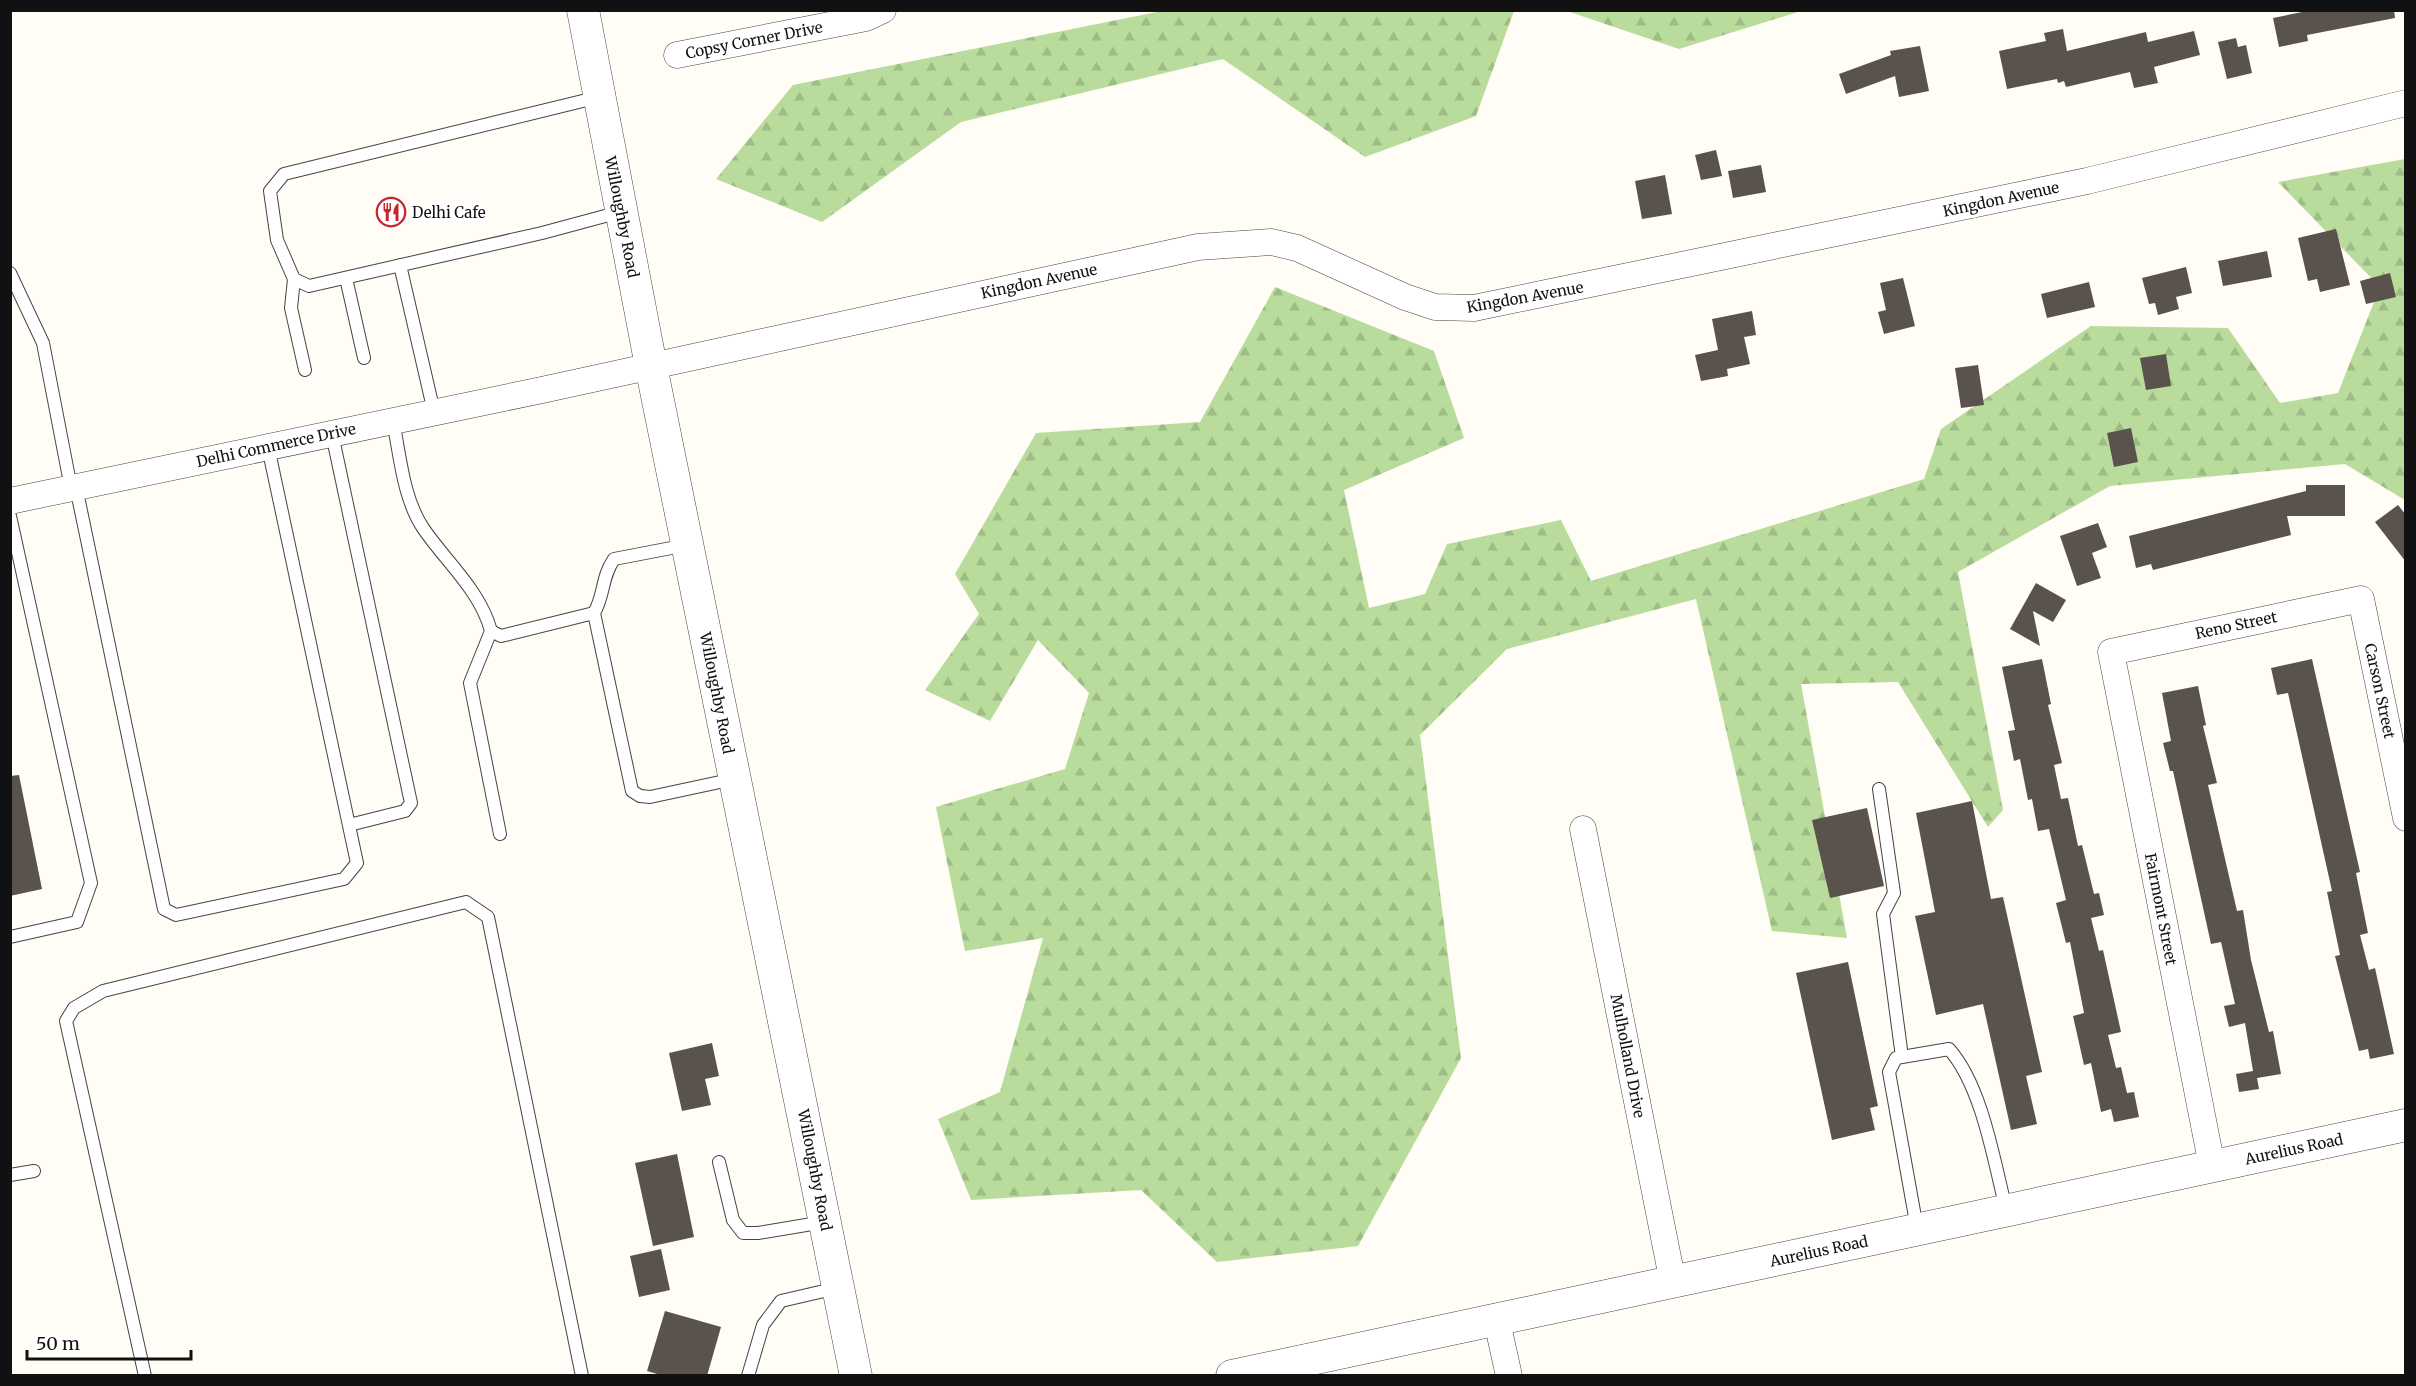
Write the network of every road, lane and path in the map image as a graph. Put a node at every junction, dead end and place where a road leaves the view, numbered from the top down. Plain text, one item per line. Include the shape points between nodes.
1 (583, 10) edge
2 (871, 13) edge
3 (677, 55) dead end
4 (600, 97) junction
5 (2406, 103) edge
6 (621, 212) junction
7 (400, 265) junction
8 (10, 273) edge
9 (346, 278) junction
10 (294, 279) junction
11 (364, 358) dead end
12 (651, 366) junction
13 (305, 370) dead end
14 (542, 390) joint
15 (434, 412) junction
16 (393, 421) junction
17 (332, 434) junction
18 (268, 447) junction
19 (74, 488) junction
20 (10, 501) edge
21 (10, 516) edge
22 (687, 545) junction
23 (2361, 598) joint
24 (594, 613) junction
25 (491, 631) junction
26 (2111, 652) joint
27 (735, 779) junction
28 (1879, 789) dead end
29 (2406, 818) edge
30 (349, 825) junction
31 (1583, 828) dead end
32 (500, 834) dead end
33 (10, 937) edge
34 (1902, 1057) junction
35 (2406, 1125) edge
36 (719, 1162) dead end
37 (2212, 1166) junction
38 (34, 1170) dead end
39 (10, 1175) edge
40 (2006, 1210) junction
41 (825, 1222) junction
42 (1918, 1230) junction
43 (1672, 1282) junction
44 (839, 1288) junction
45 (1496, 1317) junction
46 (145, 1376) edge
47 (582, 1376) edge
48 (748, 1376) edge
49 (856, 1376) edge
50 (1232, 1376) edge
51 (1509, 1376) edge

1 - 4 street, Willoughby Road
2 - 3 street, Copsy Corner Drive
4 - 6 street, Willoughby Road
4 - 10 lane via 284,174 270,191 277,240
5 - 12 street, Kingdon Avenue via 2087,181 1474,308 1435,307 1297,248 1271,242 1219,245
6 - 7 lane
6 - 12 street, Willoughby Road
7 - 9 lane
7 - 15 lane
8 - 19 lane via 43,343
9 - 10 lane via 309,286
9 - 11 lane
10 - 13 lane via 291,308
12 - 14 street, Kingdon Avenue
12 - 22 street, Willoughby Road
14 - 15 street, Delhi Commerce Drive
15 - 16 street, Delhi Commerce Drive
16 - 17 street, Delhi Commerce Drive
16 - 25 lane via 409,496 421,526 486,611
17 - 18 street, Delhi Commerce Drive
17 - 30 lane via 411,803 405,811
18 - 19 street, Delhi Commerce Drive
18 - 30 lane
19 - 20 street, Delhi Commerce Drive
19 - 30 lane via 164,909 176,915 344,879 357,863
21 - 33 lane via 91,883 77,922
22 - 24 lane via 614,559 604,574 602,599
22 - 27 street, Willoughby Road
23 - 26 street, Reno Street
23 - 29 street, Carson Street
24 - 25 lane via 501,636
24 - 27 lane via 632,791 650,797
25 - 32 lane via 470,683
26 - 37 street, Fairmont Street
27 - 41 street, Willoughby Road
28 - 34 lane via 1894,894 1883,914
31 - 43 street, Mulholland Drive
34 - 40 lane via 1949,1049 1958,1059 1983,1117
34 - 42 lane via 1896,1058 1889,1072
35 - 37 street, Aurelius Road
36 - 41 lane via 734,1220 743,1233
37 - 40 street, Aurelius Road
38 - 39 lane
40 - 42 street, Aurelius Road
41 - 44 street, Willoughby Road
42 - 43 street, Aurelius Road
43 - 45 street, Aurelius Road
44 - 48 lane via 781,1301 763,1325
44 - 49 street, Willoughby Road
45 - 50 street, Aurelius Road
45 - 51 street
46 - 47 lane via 66,1021 74,1008 103,991 466,902 488,917

